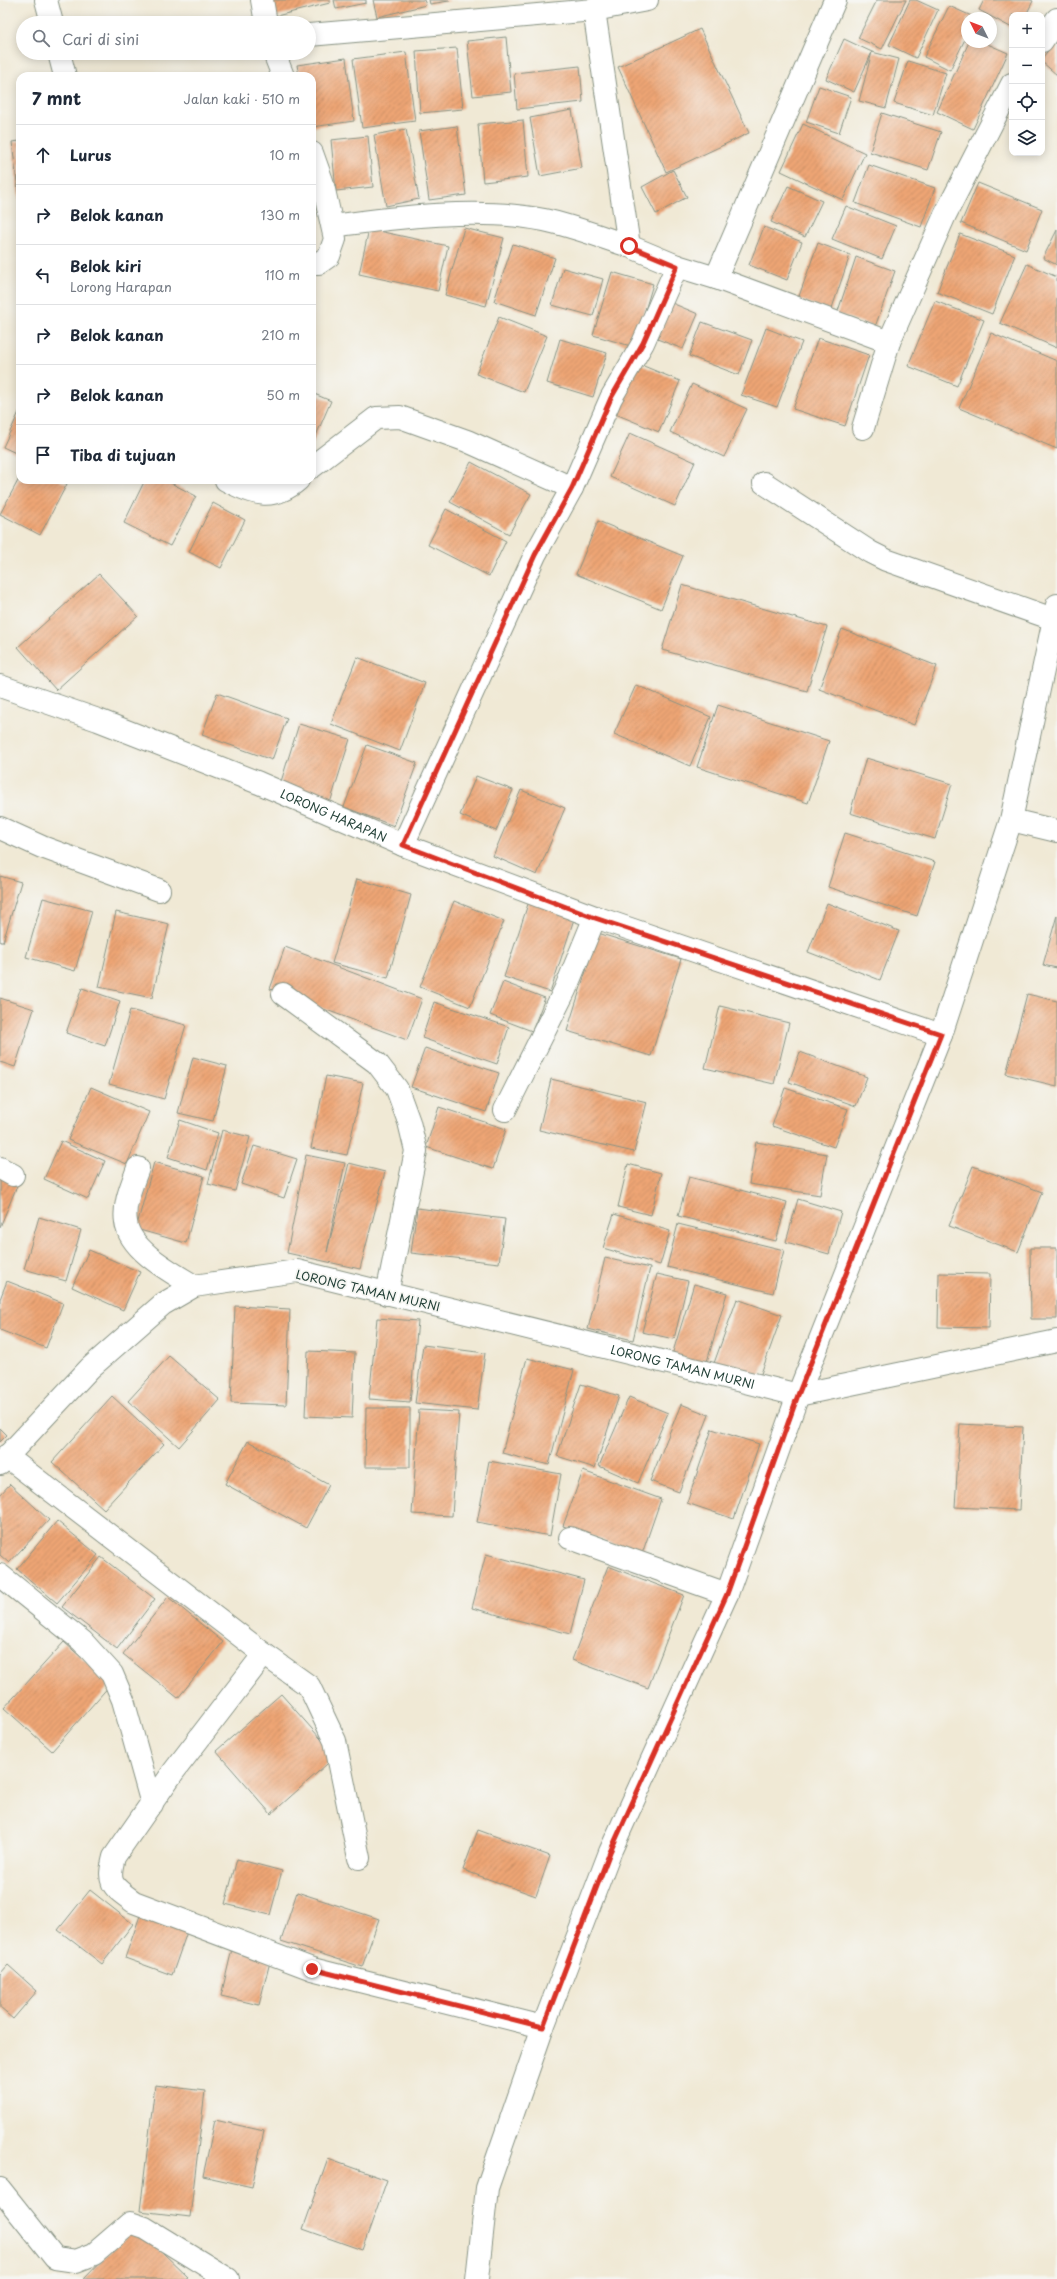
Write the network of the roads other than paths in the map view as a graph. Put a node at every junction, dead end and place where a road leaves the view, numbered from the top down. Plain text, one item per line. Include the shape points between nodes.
1 (46, 0) edge
2 (262, 0) edge
3 (647, 0) edge
4 (835, 0) edge
5 (594, 10) junction
6 (50, 16) edge
7 (265, 16) edge
8 (1057, 19) edge
9 (316, 34) edge
10 (1045, 36) edge
11 (61, 60) edge
12 (277, 60) edge
13 (64, 72) edge
14 (281, 72) edge
15 (1009, 90) edge
16 (316, 165) edge
17 (333, 226) junction
18 (629, 246) junction
19 (316, 263) edge
20 (677, 266) junction
21 (716, 278) junction
22 (889, 342) junction
23 (863, 428) dead end
24 (316, 464) edge
25 (233, 484) edge
26 (293, 484) edge
27 (764, 484) dead end
28 (572, 488) junction
29 (1055, 612) edge
30 (0, 686) edge
31 (1011, 820) junction
32 (0, 828) edge
33 (1057, 831) edge
34 (403, 845) junction
35 (159, 890) dead end
36 (595, 918) junction
37 (283, 994) dead end
38 (941, 1034) junction
39 (505, 1110) dead end
40 (138, 1168) dead end
41 (194, 1286) junction
42 (387, 1294) junction
43 (1057, 1341) edge
44 (798, 1395) junction
45 (3, 1460) edge
46 (570, 1538) dead end
47 (0, 1575) edge
48 (727, 1594) junction
49 (264, 1654) junction
50 (152, 1804) junction
51 (360, 1858) dead end
52 (543, 2027) junction
53 (0, 2189) edge
54 (228, 2279) edge
55 (477, 2279) edge

1 - 6 street
2 - 7 street
3 - 5 street
4 - 21 street
5 - 9 street
5 - 18 street
8 - 10 street
11 - 13 street
12 - 14 street
15 - 22 street via 945,215
16 - 17 street
17 - 18 street via 381,219 489,214 544,220
17 - 19 street via 335,239 329,256
18 - 20 street
20 - 21 street
20 - 28 street via 643,343 611,398
21 - 22 street
22 - 23 street
24 - 28 street via 376,418 400,417 467,441
25 - 26 street via 248,492 272,494
27 - 29 street via 886,560
28 - 34 street via 535,555
29 - 31 street
30 - 34 street, LORONG HARAPAN via 98,720 230,772
31 - 33 street
31 - 38 street
32 - 35 street
34 - 36 street, LORONG HARAPAN
36 - 38 street, LORONG HARAPAN
36 - 39 street via 566,990
37 - 42 street via 377,1063 397,1089 409,1122 416,1151
38 - 44 street
40 - 41 street via 126,1205 126,1223 134,1240 151,1258
41 - 42 street, LORONG TAMAN MURNI via 297,1271
41 - 45 street, LORONG TAMAN MURNI via 163,1304 90,1368
42 - 44 street, LORONG TAMAN MURNI
43 - 44 street
44 - 48 street
45 - 49 street
46 - 48 street
47 - 50 street via 82,1641 112,1674 136,1742
48 - 52 street via 610,1852
49 - 50 street via 174,1771
49 - 51 street via 310,1686 335,1741
50 - 52 street via 114,1857 110,1873 110,1881 115,1889 134,1902 312,1969
52 - 55 street via 487,2188
53 - 54 street via 55,2258 76,2261 94,2254 130,2223 137,2224

